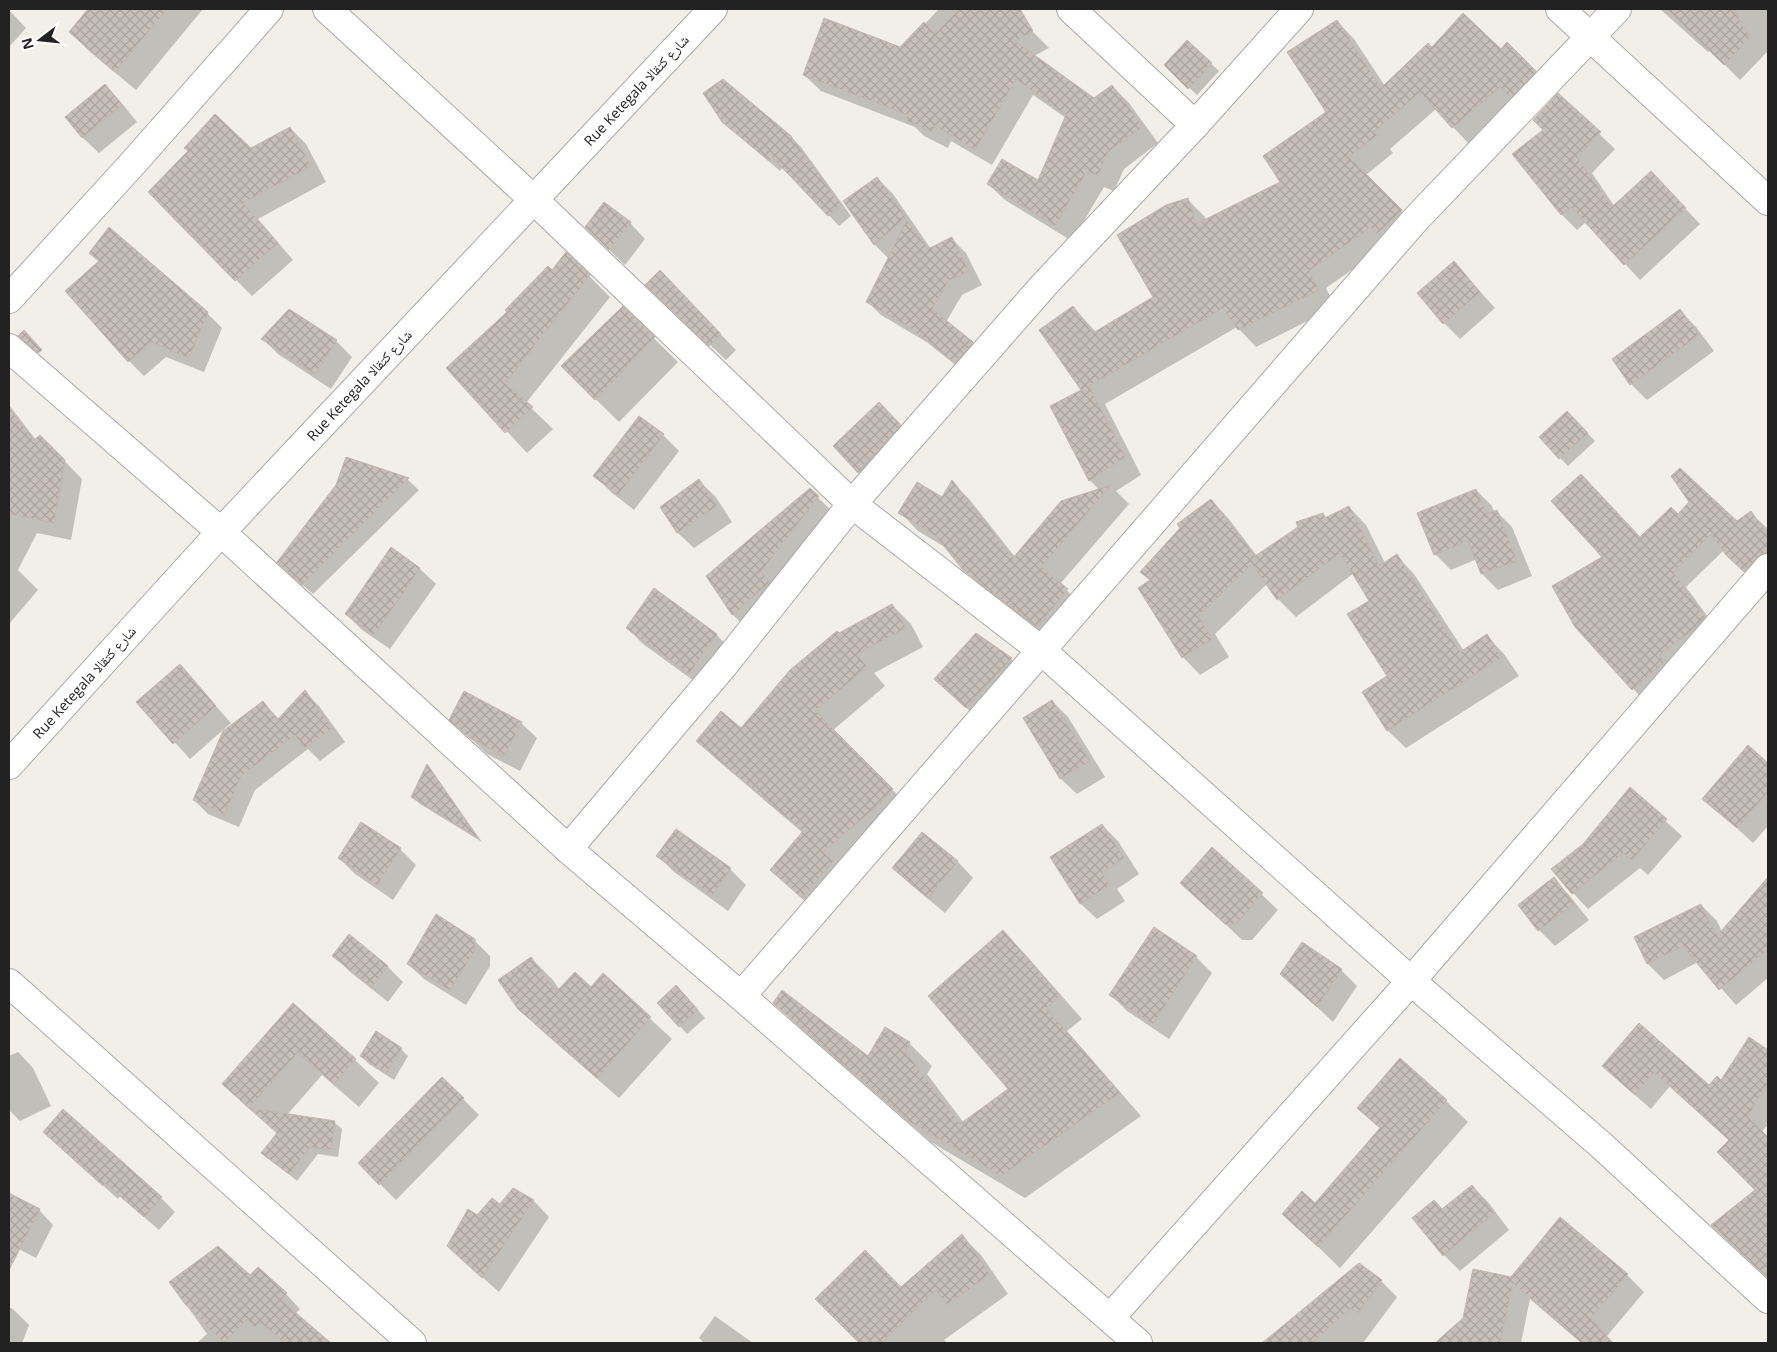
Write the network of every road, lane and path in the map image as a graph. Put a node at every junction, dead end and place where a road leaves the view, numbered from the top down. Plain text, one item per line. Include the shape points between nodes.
1 (269, 9) edge
2 (327, 9) edge
3 (713, 9) edge
4 (1071, 9) edge
5 (1299, 9) edge
6 (1560, 9) edge
7 (1618, 9) edge
8 (1589, 36) junction
9 (1195, 125) junction
10 (533, 199) junction
11 (1768, 201) edge
12 (9, 299) edge
13 (9, 348) edge
14 (852, 504) junction
15 (221, 532) junction
16 (1768, 568) edge
17 (1041, 650) junction
18 (9, 765) edge
19 (568, 849) junction
20 (1411, 981) junction
21 (9, 983) edge
22 (741, 996) junction
23 (1768, 1299) edge
24 (1110, 1318) junction
25 (412, 1343) edge
26 (1138, 1343) edge

1 - 12 street
2 - 10 street
3 - 10 street, Rue Ketegala شارع كتقالا
4 - 9 street
5 - 9 street
6 - 8 street
7 - 8 street
8 - 11 street
8 - 17 street via 1415,220
9 - 14 street via 1044,285
10 - 14 street
10 - 15 street, Rue Ketegala شارع كتقالا
13 - 15 street
14 - 17 street
14 - 19 street via 724,665
15 - 18 street, Rue Ketegala شارع كتقالا
15 - 19 street
16 - 20 street
17 - 20 street
17 - 22 street
19 - 22 street
20 - 23 street via 1601,1145
20 - 24 street
21 - 25 street
22 - 24 street
24 - 26 street

